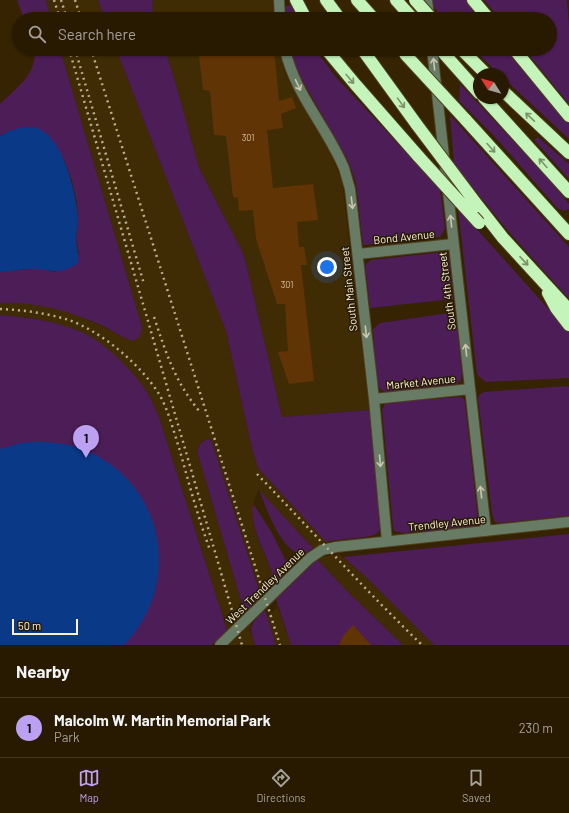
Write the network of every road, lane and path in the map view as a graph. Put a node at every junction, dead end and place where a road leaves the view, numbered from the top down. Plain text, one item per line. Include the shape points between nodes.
1 (279, 0) edge
2 (296, 0) edge
3 (326, 0) edge
4 (357, 0) edge
5 (414, 0) edge
6 (427, 0) edge
7 (473, 0) edge
8 (398, 2) edge
9 (280, 12) edge
10 (302, 12) edge
11 (335, 12) edge
12 (368, 12) edge
13 (407, 12) edge
14 (425, 12) edge
15 (428, 12) edge
16 (483, 12) edge
17 (287, 56) edge
18 (332, 56) edge
19 (367, 56) edge
20 (407, 56) edge
21 (433, 56) edge
22 (446, 56) edge
23 (468, 56) edge
24 (520, 56) edge
25 (480, 68) edge
26 (473, 86) edge
27 (509, 98) edge
28 (489, 104) edge
29 (569, 116) edge
30 (569, 153) edge
31 (569, 192) edge
32 (569, 234) edge
33 (504, 238) junction
34 (454, 244) junction
35 (358, 254) junction
36 (545, 283) junction
37 (569, 310) edge
38 (568, 324) edge
39 (470, 389) junction
40 (374, 399) junction
41 (569, 522) edge
42 (486, 531) junction
43 (387, 541) junction
44 (328, 548) joint
45 (220, 645) edge

1 - 9 street
2 - 10 highway
3 - 11 highway
4 - 12 highway
5 - 14 highway, bridge
6 - 15 street
7 - 16 highway
8 - 13 highway
17 -> 35 street, South Main Street via 301,90 344,168 350,189
18 -> 33 highway, bridge via 479,223 488,231
19 -> 33 highway, bridge
20 -> 32 highway, bridge
34 -> 21 street, South 4th Street
22 - 26 highway
23 - 25 highway
24 - 29 highway
30 -> 27 highway
31 -> 28 highway
33 -> 36 highway
34 - 35 street, Bond Avenue
39 -> 34 street, South 4th Street
35 -> 40 street, South Main Street
36 - 37 highway
36 - 38 highway via 549,297
39 - 40 street, Market Avenue
42 -> 39 street, South 4th Street
40 -> 43 street, South Main Street
41 - 42 street, Trendley Avenue
42 - 43 street, Trendley Avenue
43 - 44 street, Trendley Avenue
44 - 45 street, West Trendley Avenue via 310,558

